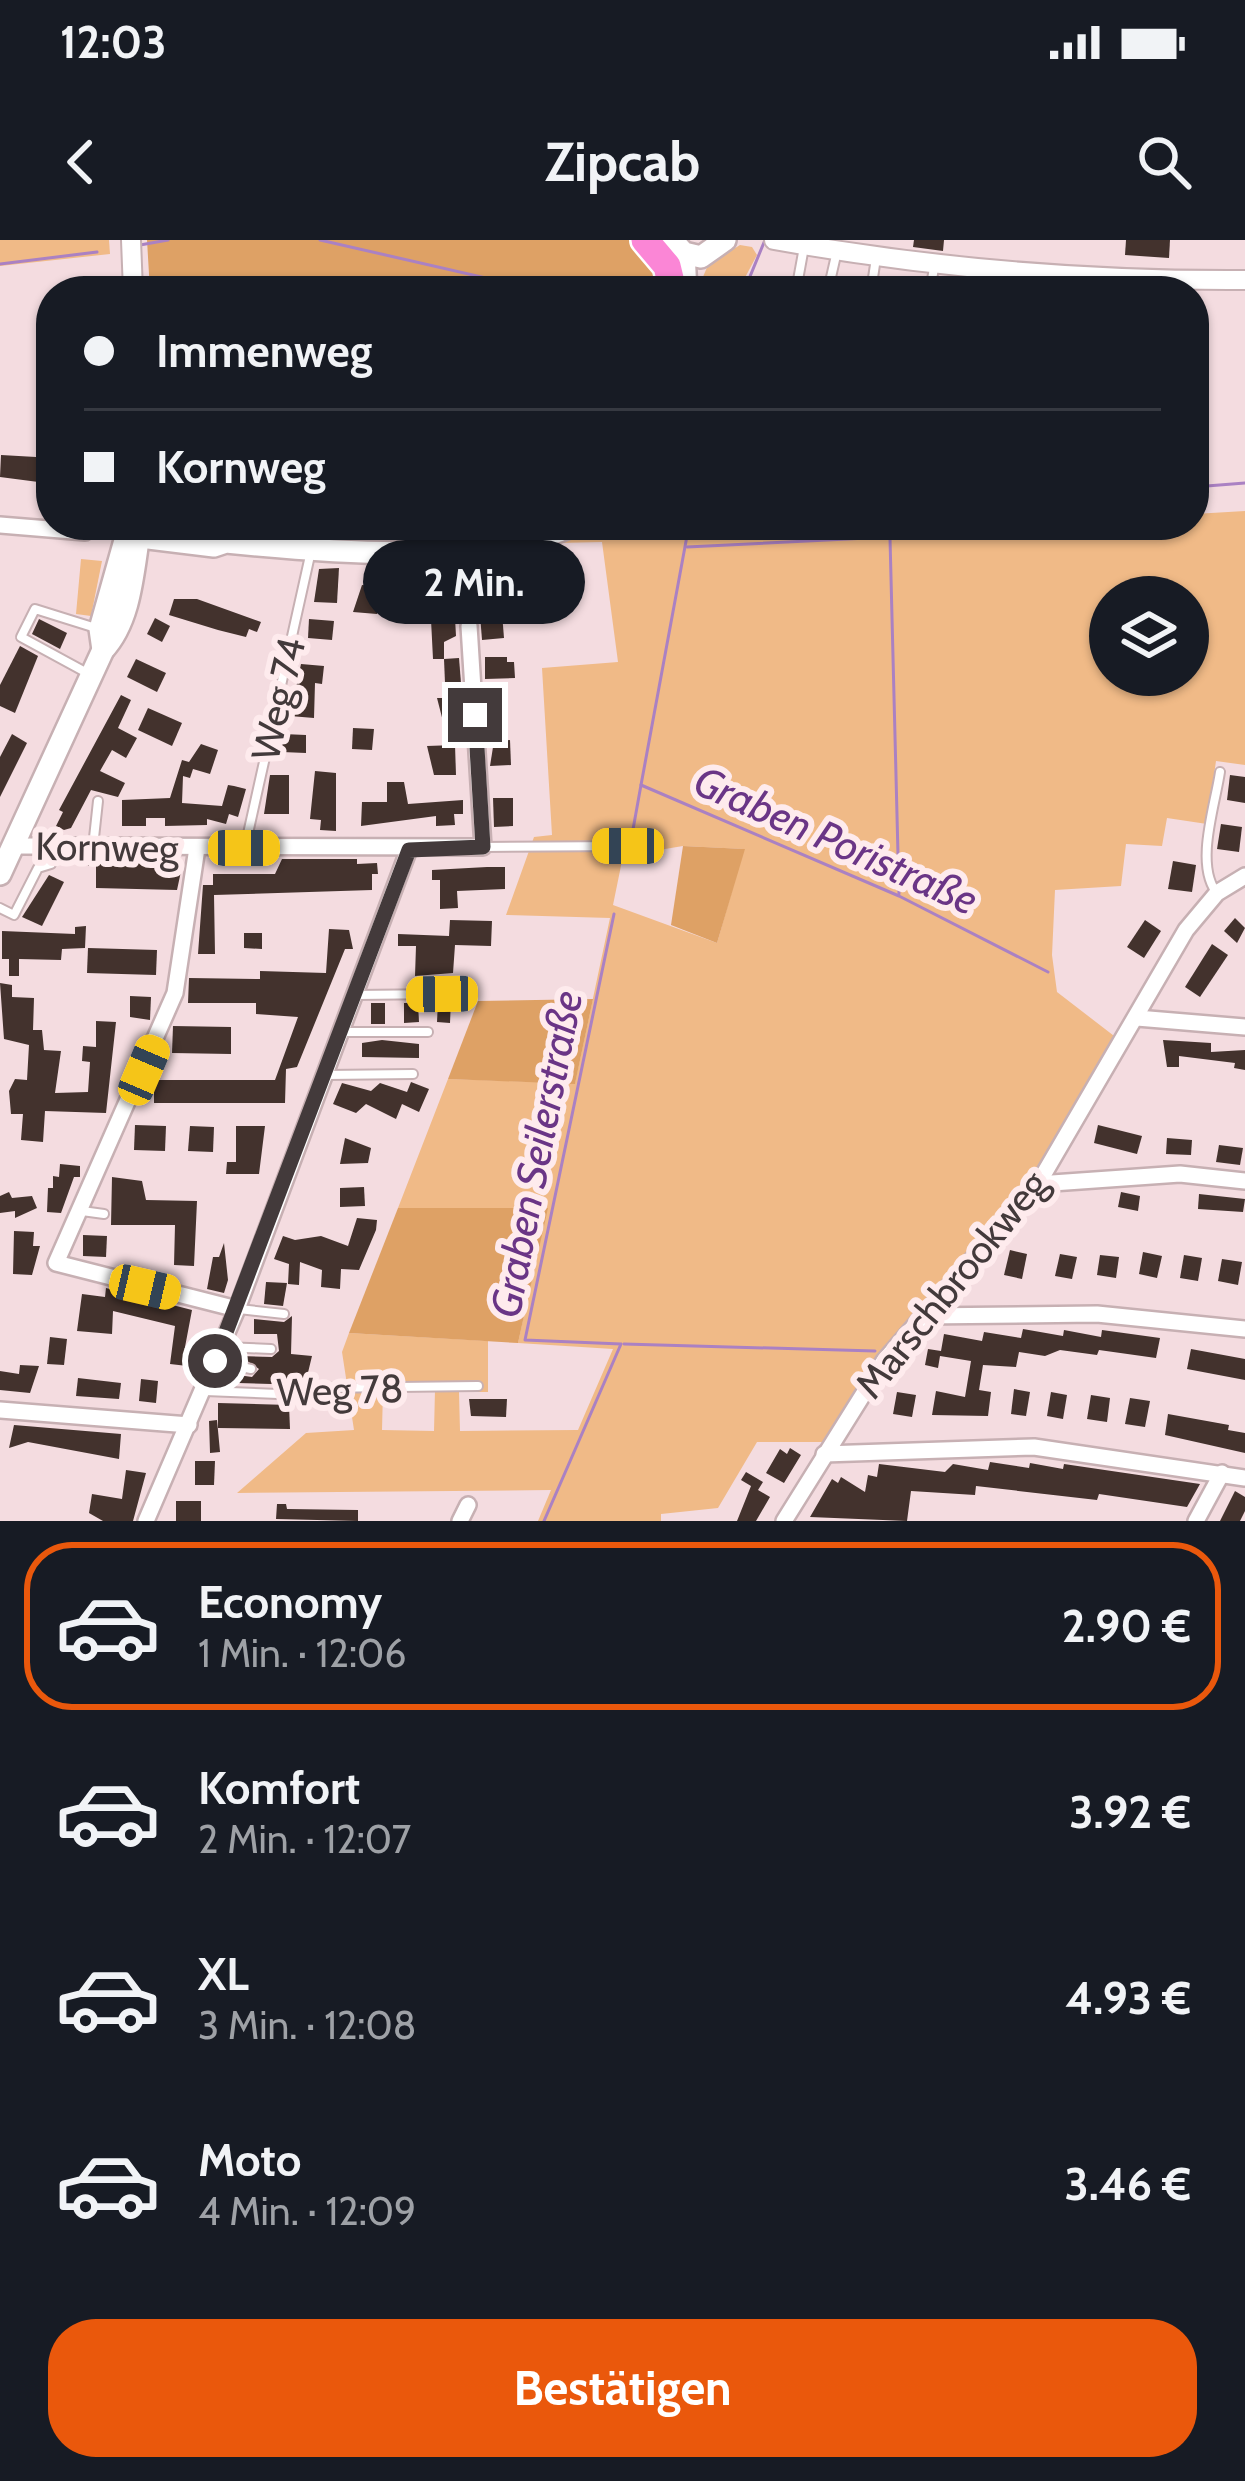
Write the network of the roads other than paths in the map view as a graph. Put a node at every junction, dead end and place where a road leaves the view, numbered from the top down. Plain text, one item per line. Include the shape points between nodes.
1 (131, 240) edge
2 (645, 240) edge
3 (725, 240) edge
4 (777, 240) edge
5 (804, 245) junction
6 (686, 250) edge
7 (837, 251) junction
8 (876, 258) junction
9 (934, 266) junction
10 (132, 276) edge
11 (674, 276) edge
12 (799, 276) edge
13 (831, 276) edge
14 (873, 276) edge
15 (932, 276) edge
16 (1076, 276) edge
17 (1209, 279) edge
18 (1245, 280) edge
19 (0, 525) edge
20 (36, 528) edge
21 (129, 540) edge
22 (223, 540) edge
23 (302, 540) edge
24 (532, 540) edge
25 (304, 550) junction
26 (469, 626) dead end
27 (102, 639) junction
28 (93, 676) junction
29 (1220, 772) dead end
30 (98, 801) dead end
31 (14, 846) junction
32 (53, 846) junction
33 (628, 846) dead end
34 (94, 847) junction
35 (483, 847) junction
36 (197, 848) junction
37 (244, 848) junction
38 (409, 850) junction
39 (0, 874) edge
40 (1245, 876) edge
41 (1217, 893) junction
42 (0, 908) edge
43 (442, 994) dead end
44 (354, 995) junction
45 (1137, 1018) junction
46 (1245, 1028) edge
47 (340, 1032) junction
48 (428, 1032) dead end
49 (413, 1074) dead end
50 (325, 1075) junction
51 (1245, 1181) edge
52 (1038, 1184) junction
53 (81, 1211) junction
54 (104, 1214) dead end
55 (237, 1309) junction
56 (284, 1313) dead end
57 (922, 1316) junction
58 (1245, 1329) edge
59 (271, 1348) dead end
60 (218, 1354) junction
61 (251, 1369) dead end
62 (478, 1385) dead end
63 (203, 1390) junction
64 (0, 1410) edge
65 (189, 1425) junction
66 (824, 1454) junction
67 (1222, 1473) junction
68 (1245, 1478) edge
69 (468, 1505) dead end
70 (146, 1521) edge
71 (460, 1521) edge
72 (784, 1521) edge
73 (1196, 1521) edge

1 - 10 street
2 - 11 highway
3 - 6 main road
4 - 5 street
5 - 7 street
5 - 12 lane
7 - 8 street
7 - 13 lane
8 - 9 street
8 - 14 lane
9 - 15 lane
9 - 16 street
17 - 18 street
19 - 20 street
21 - 27 main road
22 - 25 main road
23 - 25 lane, Weg 74
24 - 25 main road
25 - 37 lane, Weg 74
26 - 35 street
27 - 28 main road
27 - 28 lane via 35,609 22,641
28 - 31 main road
29 - 41 lane via 1208,849
30 - 34 lane
31 - 32 street, Kornweg
31 - 39 main road
32 - 34 street, Kornweg
32 - 42 lane via 51,863 38,868 14,915
33 - 35 lane
34 - 36 street, Kornweg
35 - 38 street, Kornweg
36 - 37 street, Kornweg
36 - 53 street via 175,993
37 - 38 street, Kornweg
38 - 44 street
40 - 41 street, Marschbrookweg
41 - 45 street, Marschbrookweg via 1167,958
43 - 44 lane
44 - 47 street
45 - 46 street
45 - 52 street, Marschbrookweg
47 - 48 lane
47 - 50 street
49 - 50 lane
50 - 55 street
51 - 52 street via 1180,1174
52 - 57 street, Marschbrookweg
53 - 54 lane
53 - 55 street via 60,1268
55 - 56 lane
55 - 60 street
57 - 58 street via 1097,1314
57 - 66 street, Marschbrookweg
59 - 60 lane
60 - 61 lane
60 - 63 street
62 - 63 lane, Weg 78 via 317,1388 302,1395
63 - 65 street
64 - 65 street
65 - 70 street
66 - 67 street via 1034,1447
66 - 72 street, Marschbrookweg
67 - 68 street
67 - 73 street
69 - 71 street

